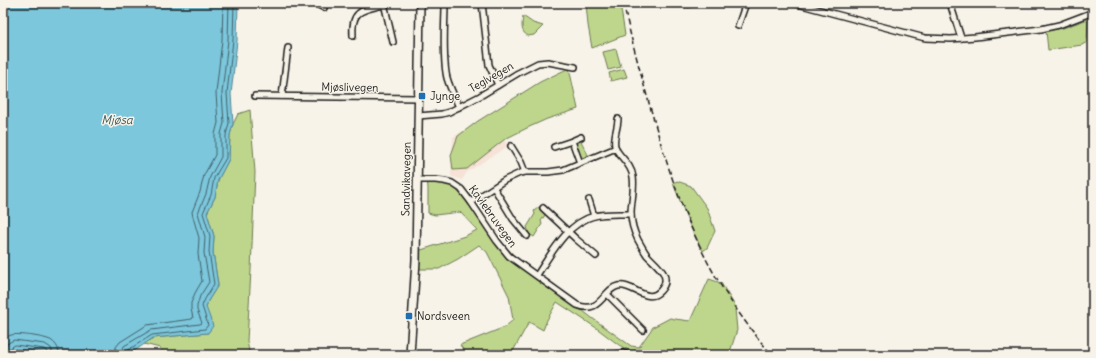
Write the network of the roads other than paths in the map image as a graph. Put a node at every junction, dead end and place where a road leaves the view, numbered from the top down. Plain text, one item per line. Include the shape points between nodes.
1 (315, 3) edge
2 (420, 3) edge
3 (446, 3) edge
4 (482, 3) edge
5 (681, 3) edge
6 (692, 3) edge
7 (746, 3) edge
8 (794, 3) edge
9 (950, 3) edge
10 (1093, 3) edge
11 (384, 4) edge
12 (324, 8) dead end
13 (1093, 14) edge
14 (738, 26) dead end
15 (353, 36) dead end
16 (961, 38) junction
17 (393, 42) dead end
18 (288, 48) dead end
19 (575, 67) dead end
20 (498, 85) junction
21 (255, 96) dead end
22 (282, 96) junction
23 (418, 98) junction
24 (459, 107) junction
25 (418, 116) junction
26 (618, 119) dead end
27 (581, 136) dead end
28 (572, 141) junction
29 (511, 146) dead end
30 (554, 147) dead end
31 (616, 148) junction
32 (580, 163) junction
33 (525, 172) junction
34 (416, 180) junction
35 (494, 188) junction
36 (589, 200) dead end
37 (471, 202) junction
38 (543, 208) dead end
39 (631, 214) junction
40 (594, 216) junction
41 (568, 231) junction
42 (527, 236) dead end
43 (596, 256) dead end
44 (537, 275) junction
45 (607, 294) junction
46 (642, 330) dead end
47 (618, 354) dead end
48 (410, 355) edge
49 (628, 355) edge

1 - 12 street
2 - 23 main road, Sandvikavegen
3 - 24 street via 446,72
4 - 20 street via 489,65
5 - 6 street
7 - 14 street
8 - 16 street via 925,38
9 - 16 street
10 - 13 street
11 - 15 street via 364,10 356,16 353,22
11 - 17 street
13 - 16 street via 1041,29
18 - 22 street
19 - 20 street, Teglvegen via 543,62
20 - 24 street, Teglvegen
21 - 22 street, Mjøslivegen
22 - 23 street, Mjøslivegen
23 - 25 main road, Sandvikavegen
24 - 25 street, Teglvegen via 442,114
25 - 34 main road, Sandvikavegen
26 - 31 street via 614,142
27 - 28 street
28 - 30 street
28 - 32 street
29 - 33 street
31 - 32 street
31 - 39 street, Kavlebruvegen via 632,172 634,182
32 - 33 street via 556,171
33 - 35 street via 505,180
34 - 37 street, Kavlebruvegen via 452,183 461,189
34 - 48 main road, Sandvikavegen via 416,260
35 - 37 street
35 - 42 street
36 - 40 street
37 - 44 street, Kavlebruvegen via 500,246
38 - 41 street
39 - 40 street
39 - 45 street, Kavlebruvegen via 640,244 663,272 664,283 660,291 651,296 626,285 617,286
40 - 41 street via 579,222
41 - 43 street via 592,249
41 - 44 street
44 - 45 street, Kavlebruvegen via 583,307 596,304
45 - 46 street
47 - 49 street

